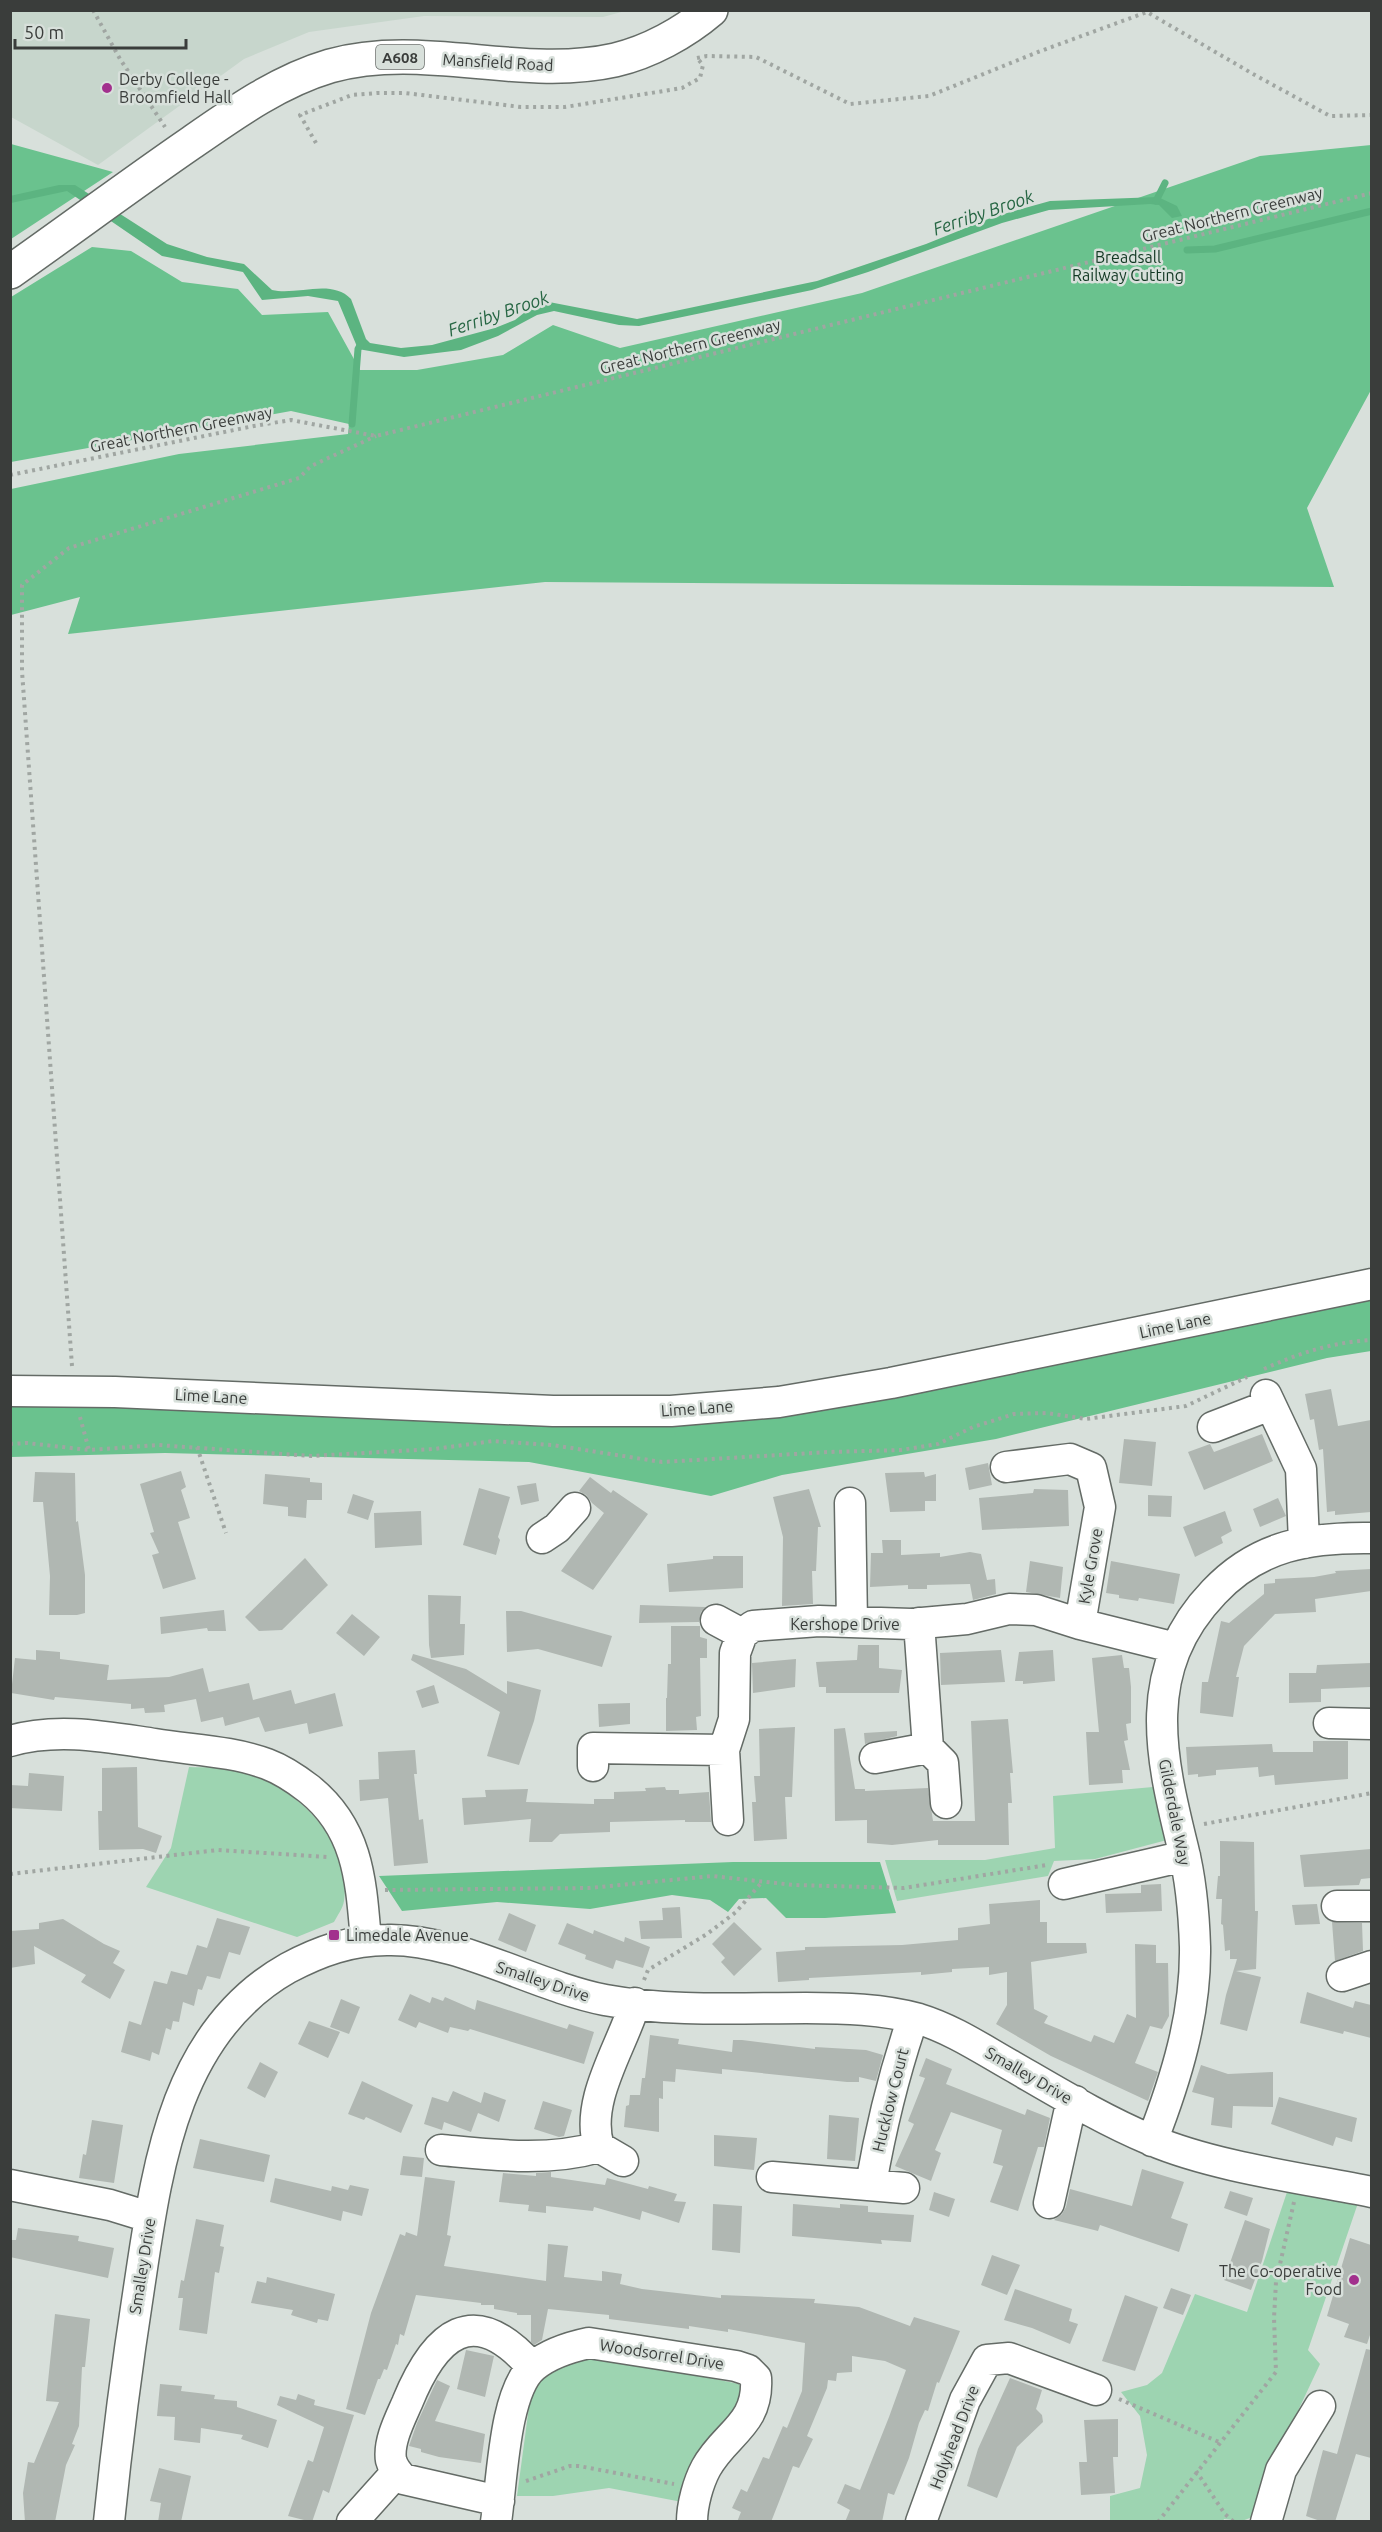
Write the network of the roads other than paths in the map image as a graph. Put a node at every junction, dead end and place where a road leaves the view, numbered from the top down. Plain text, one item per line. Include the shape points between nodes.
1 (711, 10) edge
2 (10, 272) edge
3 (1371, 1284) edge
4 (10, 1391) edge
5 (1212, 1427) dead end
6 (1006, 1467) dead end
7 (850, 1503) dead end
8 (575, 1508) dead end
9 (542, 1538) dead end
10 (1371, 1538) edge
11 (1304, 1543) junction
12 (716, 1620) dead end
13 (852, 1622) junction
14 (919, 1623) junction
15 (1080, 1624) junction
16 (742, 1634) junction
17 (1176, 1648) junction
18 (1329, 1723) dead end
19 (1371, 1724) edge
20 (10, 1741) edge
21 (928, 1748) junction
22 (724, 1750) junction
23 (875, 1758) dead end
24 (593, 1766) dead end
25 (946, 1803) dead end
26 (728, 1820) dead end
27 (1181, 1842) junction
28 (1064, 1884) road end
29 (1337, 1906) dead end
30 (1371, 1906) edge
31 (366, 1941) junction
32 (1371, 1966) edge
33 (1342, 1976) dead end
34 (635, 2003) junction
35 (913, 2018) junction
36 (1075, 2101) junction
37 (1152, 2141) junction
38 (441, 2150) dead end
39 (772, 2177) dead end
40 (871, 2184) junction
41 (10, 2185) edge
42 (904, 2188) dead end
43 (1371, 2193) edge
44 (1049, 2203) dead end
45 (149, 2217) junction
46 (532, 2367) junction
47 (1096, 2390) road end
48 (1320, 2406) dead end
49 (396, 2473) junction
50 (498, 2504) edge
51 (109, 2522) edge
52 (352, 2522) edge
53 (692, 2522) edge
54 (921, 2522) edge
55 (1266, 2522) edge

1 - 2 main road, Mansfield Road / A608 via 688,46 616,60 560,66 418,57 368,59 302,76 273,90 179,151
3 - 4 street, Lime Lane via 891,1383 779,1402 671,1411 553,1411
5 - 11 street via 1268,1400 1301,1469
6 - 15 street, Kyle Grove via 1070,1459 1091,1468 1100,1507
7 - 13 street
8 - 9 street
10 - 11 street, Gilderdale Way
11 - 17 street, Gilderdale Way via 1275,1549 1235,1572 1203,1603
12 - 16 street
13 - 14 street, Kershope Drive
13 - 16 street, Kershope Drive via 753,1626
14 - 15 street, Kershope Drive via 1018,1609 1036,1610
14 - 21 street
15 - 17 street, Kershope Drive
16 - 22 street via 735,1653 734,1719
17 - 27 street, Gilderdale Way via 1166,1676 1161,1719 1166,1782
18 - 19 street
20 - 31 street via 79,1734 241,1757 286,1772 319,1797 336,1816 349,1841 362,1890
21 - 23 street
21 - 25 street via 943,1763
22 - 24 street via 593,1748
22 - 26 street
27 - 28 street
27 - 37 street, Gilderdale Way via 1192,1900 1191,2010 1173,2082
29 - 30 street
31 - 34 street, Smalley Drive via 426,1943 574,1993
31 - 45 street, Smalley Drive via 350,1942 311,1956 279,1974 255,1989 213,2036 196,2063 171,2120
32 - 33 street
34 - 35 street, Smalley Drive via 842,2008
34 - 38 street via 597,2107 595,2135 611,2154 531,2157
35 - 36 street, Smalley Drive via 960,2036
35 - 40 street, Hucklow Court via 896,2066
36 - 37 street, Smalley Drive
36 - 44 street
37 - 43 street, Smalley Drive via 1231,2164
39 - 40 street
40 - 42 street
41 - 45 street
45 - 51 street, Smalley Drive
46 - 49 street via 506,2340 487,2332 458,2334 440,2344 423,2366 399,2424 391,2460
46 - 50 street, Woodsorrel Drive via 518,2387 512,2405
46 - 53 street, Woodsorrel Drive via 566,2348 589,2343 736,2366 756,2378 752,2411 706,2468
47 - 54 street, Holyhead Drive via 1009,2358 987,2360 965,2400
48 - 55 street via 1281,2470
49 - 50 street via 403,2480
49 - 52 street

